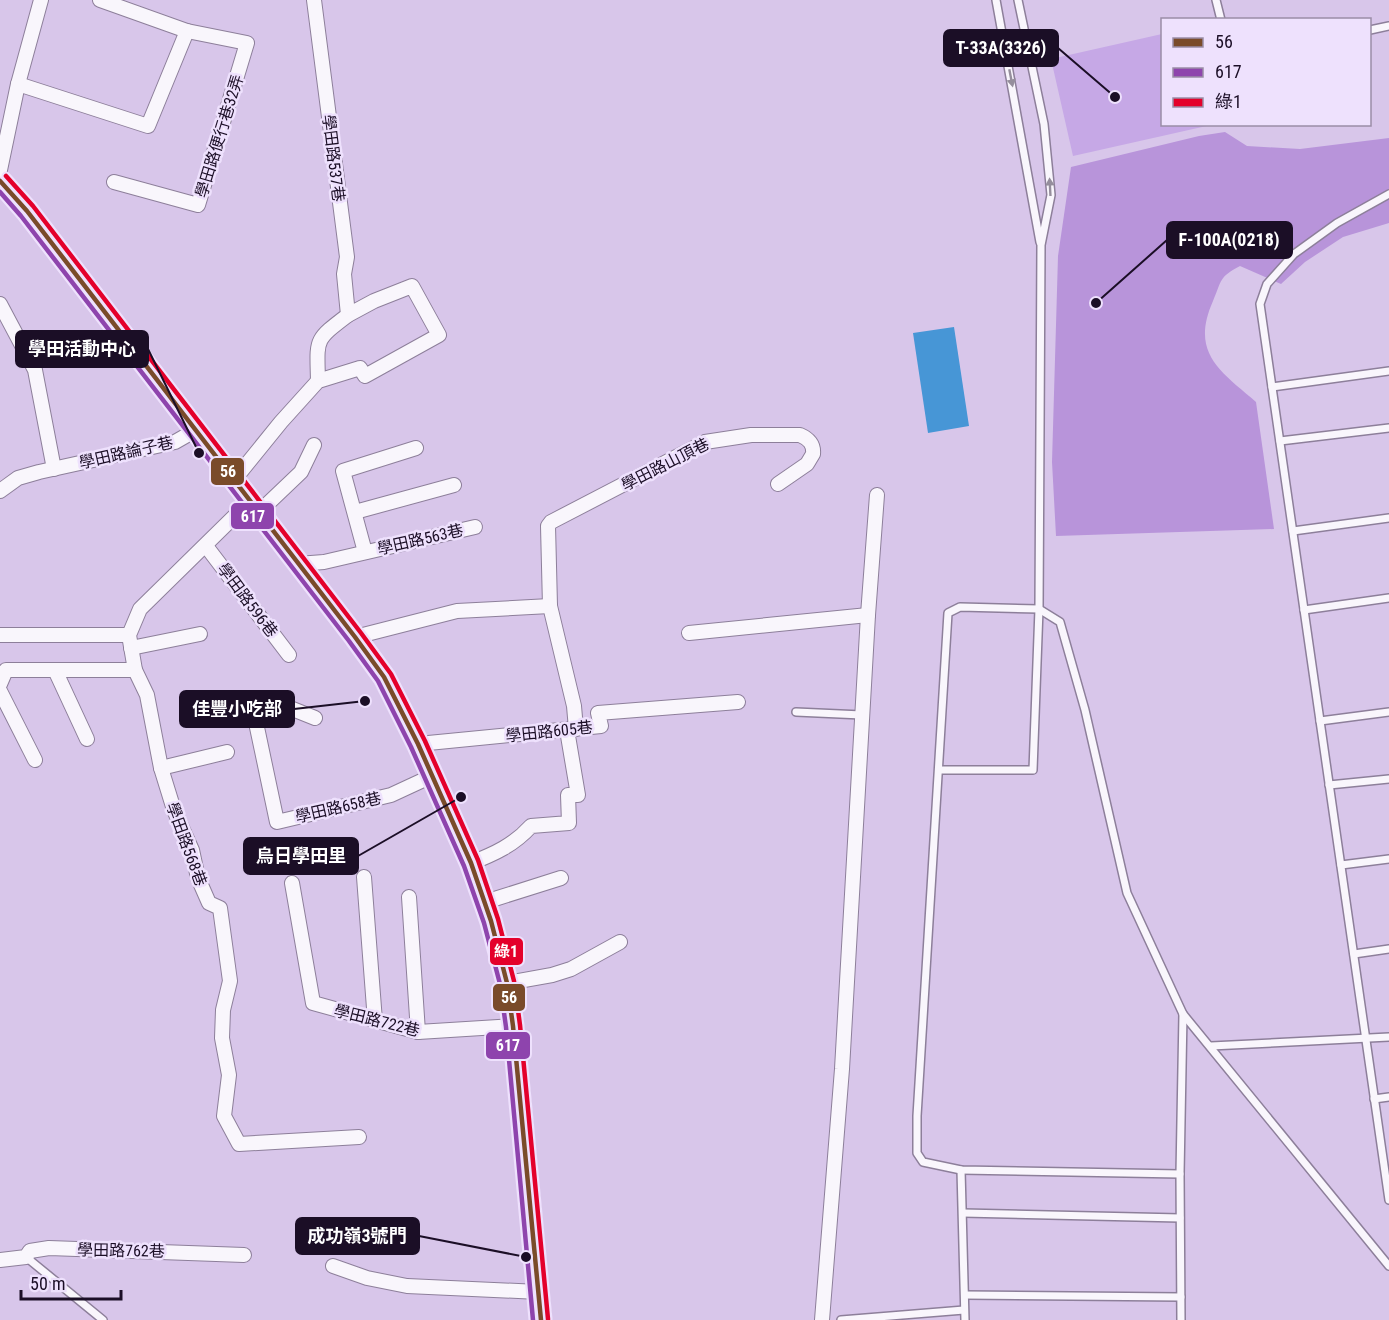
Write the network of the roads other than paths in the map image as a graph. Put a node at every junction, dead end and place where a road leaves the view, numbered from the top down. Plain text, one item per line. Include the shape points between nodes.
1 (41, 0) edge
2 (100, 0) edge
3 (314, 0) edge
4 (996, 0) edge
5 (1018, 0) edge
6 (1216, 0) edge
7 (1220, 18) edge
8 (1389, 26) edge
9 (1371, 30) edge
10 (187, 31) junction
11 (18, 84) junction
12 (0, 170) edge
13 (0, 181) edge
14 (114, 182) dead end
15 (1389, 194) edge
16 (1041, 245) junction
17 (0, 303) edge
18 (348, 315) junction
19 (1389, 371) edge
20 (318, 381) junction
21 (1272, 387) junction
22 (1389, 428) edge
23 (196, 430) junction
24 (1280, 441) junction
25 (314, 445) dead end
26 (416, 448) dead end
27 (54, 468) junction
28 (234, 480) junction
29 (778, 484) dead end
30 (454, 485) dead end
31 (0, 491) edge
32 (877, 495) dead end
33 (255, 506) junction
34 (355, 512) junction
35 (1389, 518) edge
36 (475, 527) dead end
37 (1293, 531) junction
38 (206, 546) junction
39 (365, 552) junction
40 (298, 564) junction
41 (1389, 598) edge
42 (550, 606) junction
43 (1039, 609) junction
44 (1304, 610) junction
45 (868, 615) junction
46 (689, 633) dead end
47 (200, 634) dead end
48 (0, 635) edge
49 (355, 637) junction
50 (130, 641) junction
51 (289, 655) dead end
52 (56, 670) junction
53 (135, 670) junction
54 (0, 684) edge
55 (0, 691) edge
56 (738, 702) dead end
57 (796, 712) dead end
58 (1389, 712) edge
59 (862, 715) junction
60 (315, 718) dead end
61 (1320, 721) junction
62 (571, 730) junction
63 (87, 739) dead end
64 (418, 744) junction
65 (227, 752) dead end
66 (35, 760) dead end
67 (161, 768) junction
68 (939, 770) junction
69 (432, 776) junction
70 (1389, 779) edge
71 (1329, 785) junction
72 (1389, 859) edge
73 (471, 863) junction
74 (1341, 865) junction
75 (364, 877) dead end
76 (561, 878) dead end
77 (292, 883) dead end
78 (409, 897) dead end
79 (485, 902) junction
80 (620, 942) dead end
81 (1389, 949) edge
82 (1354, 954) junction
83 (507, 982) junction
84 (1183, 1014) junction
85 (375, 1021) junction
86 (513, 1026) junction
87 (418, 1032) junction
88 (1389, 1037) edge
89 (1366, 1039) junction
90 (1211, 1046) junction
91 (1389, 1097) edge
92 (1374, 1099) junction
93 (359, 1137) dead end
94 (961, 1170) junction
95 (1180, 1174) junction
96 (1388, 1179) edge
97 (1389, 1200) edge
98 (963, 1213) junction
99 (1180, 1218) junction
100 (244, 1255) dead end
101 (26, 1257) junction
102 (0, 1260) edge
103 (333, 1266) dead end
104 (1389, 1266) edge
105 (539, 1292) junction
106 (965, 1295) junction
107 (1181, 1297) junction
108 (964, 1310) junction
109 (103, 1320) edge
110 (541, 1320) edge
111 (822, 1320) edge
112 (841, 1320) edge
113 (964, 1320) edge
114 (1181, 1320) edge

1 - 11 street
2 - 10 street, 學田路便行巷32弄
3 - 18 street, 學田路537巷 via 347,257 344,274
4 -> 16 lane
16 -> 5 lane via 1050,195 1044,124
6 - 7 lane
8 - 9 lane
10 - 11 street via 148,126
10 - 14 street, 學田路便行巷32弄 via 247,43 198,205
11 - 12 street
13 - 23 main road
15 - 21 lane via 1337,223 1294,254 1267,284 1260,304
16 - 43 lane
17 - 27 street via 35,370
18 - 20 street via 321,335 317,347
18 - 20 street via 412,286 440,335 365,376 360,368
19 - 21 lane
20 - 28 street
21 - 24 lane
22 - 24 lane
23 - 27 street, 學田路論子巷 via 175,442
23 - 28 main road
24 - 37 lane
25 - 33 street via 301,472
26 - 34 street, 學田路563巷 via 343,471
27 - 31 street, 學田路論子巷 via 18,478
28 - 33 main road
29 - 42 street, 學田路山頂巷 via 807,464 814,448 806,438 751,435 713,439 556,518 548,526
30 - 34 street
32 - 45 street
33 - 38 street
33 - 40 main road
34 - 39 street, 學田路563巷
35 - 37 lane
36 - 39 street, 學田路563巷
37 - 44 lane
38 - 50 street via 140,609
38 - 51 street, 學田路596巷
39 - 40 street, 學田路563巷
40 - 49 main road
41 - 44 lane
42 - 49 street via 457,612
42 - 62 street, 學田路山頂巷 via 574,706
43 - 68 lane via 960,607 948,613
43 - 68 lane via 1033,770
43 - 84 lane via 1060,622 1085,710 1127,894
44 - 61 lane
45 - 46 street
45 - 59 street
47 - 50 street
48 - 50 street
49 - 64 main road via 384,677
50 - 53 street, 學田路568巷
52 - 53 street
52 - 54 street via 6,670
52 - 63 street
53 - 67 street, 學田路568巷 via 147,694
55 - 66 street
56 - 62 street, 學田路605巷 via 598,713 601,726
57 - 59 lane
58 - 61 lane
59 - 111 street via 842,1069
60 - 69 street, 學田路658巷 via 279,704 251,699 277,822 391,795
61 - 71 lane
62 - 64 street, 學田路605巷
62 - 73 street, 學田路山頂巷 via 578,795 568,795 569,822 531,826 500,851
64 - 69 main road
65 - 67 street
67 - 93 street, 學田路568巷 via 192,849 198,878 209,903 220,908 230,981 223,1010 222,1038 229,1075 224,1116 234,1137 239,1144
68 - 94 lane via 916,1153 923,1162
69 - 73 main road
70 - 71 lane
71 - 74 lane
72 - 74 lane
73 - 79 main road
74 - 82 lane
75 - 85 street
76 - 79 street
77 - 85 street, 學田路722巷 via 313,1003
78 - 87 street
79 - 83 main road
80 - 83 street via 571,969
81 - 82 lane
82 - 89 lane
83 - 86 main road
84 - 90 lane
84 - 95 lane
85 - 87 street, 學田路722巷
86 - 87 street, 學田路722巷
86 - 105 main road
88 - 89 lane
89 - 90 lane
89 - 92 lane
90 - 104 lane
91 - 92 lane
92 - 96 lane
94 - 95 lane
94 - 98 lane
95 - 99 lane
96 - 97 lane
98 - 99 lane
98 - 106 lane
99 - 107 lane
100 - 101 street, 學田路762巷 via 49,1248 30,1251
101 - 102 street, 學田路762巷
101 - 109 lane
103 - 105 street via 406,1286
105 - 110 main road
106 - 107 lane
106 - 108 lane
107 - 114 lane
108 - 112 lane
108 - 113 lane

